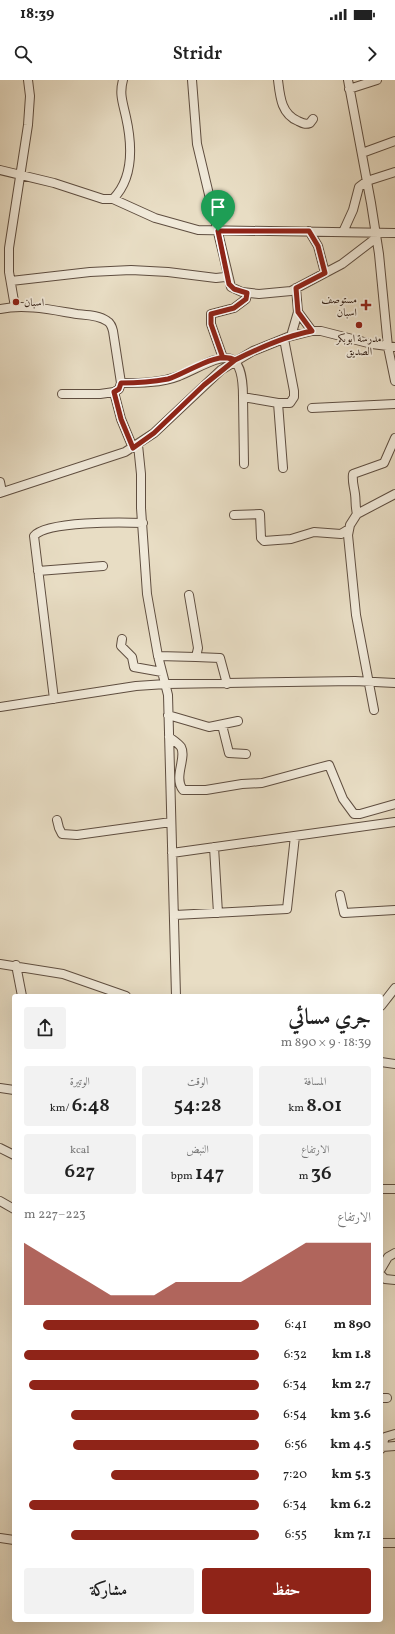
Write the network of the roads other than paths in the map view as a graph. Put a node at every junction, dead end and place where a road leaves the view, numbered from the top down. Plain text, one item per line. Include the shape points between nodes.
1 (28, 80) edge
2 (122, 80) edge
3 (192, 80) edge
4 (278, 80) edge
5 (377, 80) edge
6 (348, 84) edge
7 (313, 119) dead end
8 (395, 141) edge
9 (362, 153) junction
10 (0, 170) edge
11 (395, 172) edge
12 (20, 175) junction
13 (367, 181) junction
14 (113, 199) junction
15 (218, 231) junction
16 (309, 231) junction
17 (343, 232) junction
18 (395, 233) edge
19 (375, 235) junction
20 (325, 273) junction
21 (227, 274) junction
22 (11, 281) junction
23 (296, 288) junction
24 (247, 293) junction
25 (15, 307) junction
26 (0, 309) edge
27 (298, 312) junction
28 (312, 331) junction
29 (287, 337) junction
30 (392, 347) edge
31 (223, 358) junction
32 (235, 360) junction
33 (395, 381) edge
34 (121, 383) junction
35 (114, 392) junction
36 (62, 394) dead end
37 (243, 397) junction
38 (278, 404) junction
39 (395, 404) edge
40 (312, 408) dead end
41 (395, 438) edge
42 (135, 447) junction
43 (244, 464) dead end
44 (283, 468) dead end
45 (0, 482) edge
46 (1, 492) edge
47 (395, 494) edge
48 (357, 514) junction
49 (234, 515) dead end
50 (143, 523) junction
51 (349, 529) junction
52 (103, 566) dead end
53 (38, 571) junction
54 (189, 595) dead end
55 (122, 639) dead end
56 (158, 656) junction
57 (196, 657) junction
58 (162, 672) junction
59 (368, 681) junction
60 (395, 683) edge
61 (166, 684) junction
62 (227, 684) junction
63 (54, 699) junction
64 (0, 707) edge
65 (374, 710) dead end
66 (168, 715) junction
67 (238, 721) dead end
68 (222, 725) junction
69 (169, 737) junction
70 (246, 754) dead end
71 (395, 804) edge
72 (57, 820) dead end
73 (171, 822) junction
74 (395, 822) edge
75 (295, 836) junction
76 (214, 846) junction
77 (172, 853) junction
78 (340, 895) dead end
79 (395, 910) edge
80 (218, 913) junction
81 (175, 915) junction
82 (0, 964) edge
83 (16, 965) junction
84 (395, 988) edge
85 (22, 994) edge
86 (121, 994) edge
87 (176, 994) edge
88 (383, 1003) edge
89 (383, 1062) edge
90 (395, 1064) edge
91 (0, 1088) edge
92 (12, 1090) edge
93 (0, 1148) edge
94 (12, 1154) edge
95 (383, 1189) edge
96 (395, 1189) edge
97 (0, 1201) edge
98 (12, 1208) edge
99 (395, 1254) edge
100 (383, 1266) edge
101 (383, 1277) edge
102 (395, 1280) edge
103 (395, 1434) edge
104 (383, 1444) edge
105 (395, 1446) edge
106 (383, 1448) edge
107 (0, 1538) edge
108 (12, 1540) edge
109 (383, 1543) edge
110 (395, 1543) edge

1 - 12 street via 28,125
2 - 14 street via 120,95 128,126 130,159 121,192
3 - 15 street via 197,144
4 - 7 street via 283,108 288,115 304,124 310,123
5 - 6 street
6 - 9 street
8 - 9 street
9 - 13 street
10 - 12 street
11 - 13 street
12 - 14 street via 103,199
12 - 22 street via 9,248
13 - 17 street via 357,190 353,210
13 - 19 street
14 - 15 street via 133,210 168,223 198,230
15 - 16 street
15 - 21 street
16 - 17 street
16 - 20 street via 318,246
17 - 19 street
18 - 19 street
19 - 20 street via 352,257
19 - 30 street
20 - 23 street
21 - 22 street via 225,277 216,278 125,270
21 - 24 street via 231,287
22 - 25 street
23 - 24 street via 271,294
23 - 27 street
24 - 31 street via 246,299 234,308 211,314 211,324
25 - 26 street
25 - 34 street via 47,308 107,321 113,331
27 - 28 street
27 - 29 street
28 - 29 street
28 - 30 street via 330,332
29 - 32 street
29 - 38 street via 294,397 290,403
30 - 33 street
31 - 32 street
31 - 34 street via 201,364 168,379
32 - 37 street via 241,371
32 - 42 street
34 - 35 street via 119,389
35 - 36 street
35 - 42 street via 121,419
37 - 38 street
37 - 43 street
38 - 44 street
39 - 40 street
41 - 48 street via 384,463 353,474 352,485
42 - 46 street via 113,458
42 - 50 street via 141,474
45 - 46 street
47 - 48 street
48 - 51 street
49 - 51 street via 260,514 261,538 264,541 291,539 314,532 341,534
50 - 53 street via 87,523 38,532 34,538
50 - 56 street via 147,594
51 - 59 street via 356,615
52 - 53 street
53 - 63 street
54 - 57 street via 198,648
55 - 58 street via 121,646 132,657 134,667
56 - 57 street
56 - 58 street
57 - 62 street via 220,658
58 - 61 street
59 - 60 street
59 - 62 street
59 - 65 street
61 - 62 street
61 - 63 street
61 - 66 street
63 - 64 street
66 - 68 street via 208,726
66 - 69 street
67 - 68 street
68 - 70 street via 229,753
69 - 71 street via 178,743 182,751 179,775 183,790 206,790 262,783 329,765 343,799 354,814
69 - 73 street
72 - 73 street via 62,834 77,836
73 - 77 street
74 - 75 street
75 - 76 street
75 - 80 street via 287,909
76 - 77 street
76 - 80 street
77 - 81 street
78 - 79 street via 344,913
80 - 81 street
81 - 87 street
82 - 83 street
83 - 85 street
83 - 86 street via 77,977
84 - 88 street
89 - 90 street
91 - 92 street
93 - 94 street
95 - 96 street
97 - 98 street
99 - 100 street via 388,1257
101 - 102 street
103 - 104 street via 385,1437
105 - 106 street
107 - 108 street
109 - 110 street

